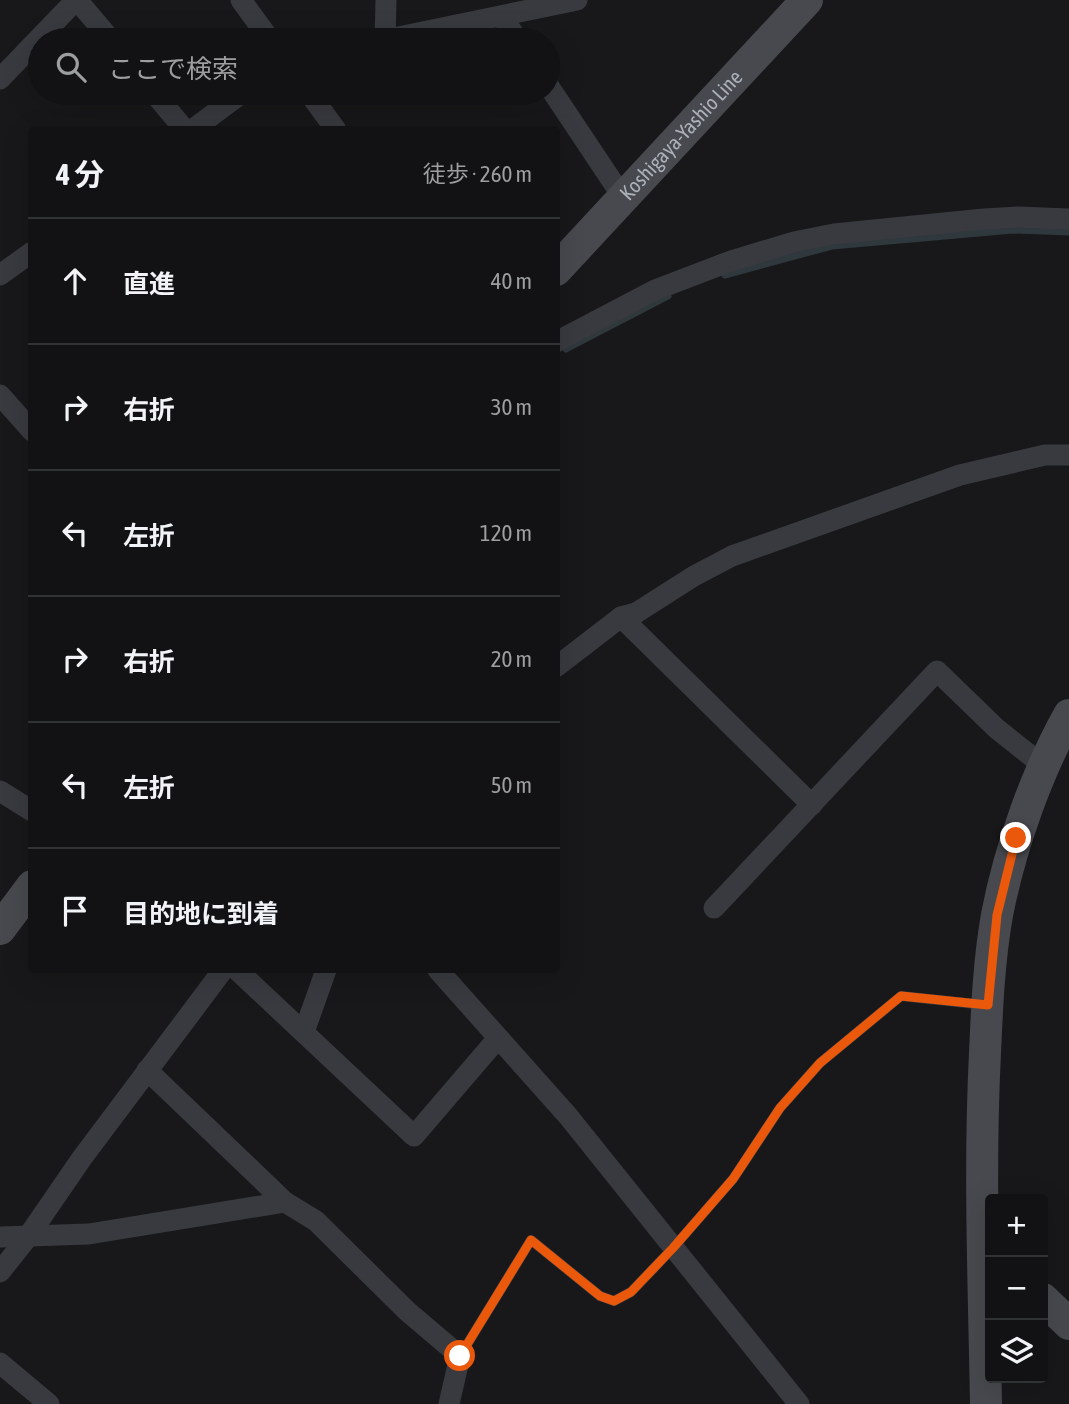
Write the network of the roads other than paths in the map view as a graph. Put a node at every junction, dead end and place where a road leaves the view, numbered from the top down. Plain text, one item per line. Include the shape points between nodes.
1 (77, 0) edge
2 (241, 0) edge
3 (386, 0) edge
4 (577, 0) edge
5 (807, 0) edge
6 (515, 10) edge
7 (50, 28) edge
8 (101, 28) edge
9 (261, 28) edge
10 (385, 28) edge
11 (437, 28) edge
12 (517, 28) edge
13 (28, 50) edge
14 (0, 79) edge
15 (560, 103) edge
16 (164, 105) edge
17 (226, 105) edge
18 (318, 105) edge
19 (182, 126) edge
20 (197, 126) edge
21 (333, 126) edge
22 (624, 199) junction
23 (1069, 219) edge
24 (28, 255) edge
25 (560, 266) edge
26 (0, 275) edge
27 (560, 340) edge
28 (0, 395) edge
29 (28, 426) edge
30 (1069, 455) edge
31 (621, 617) junction
32 (560, 664) edge
33 (1069, 715) edge
34 (1045, 766) junction
35 (0, 791) edge
36 (812, 805) junction
37 (28, 808) edge
38 (28, 891) edge
39 (714, 908) dead end
40 (0, 929) edge
41 (221, 973) edge
42 (240, 973) edge
43 (325, 973) edge
44 (441, 973) edge
45 (988, 1005) junction
46 (304, 1032) junction
47 (498, 1038) junction
48 (147, 1070) junction
49 (985, 1194) edge
50 (285, 1202) junction
51 (0, 1237) edge
52 (27, 1238) junction
53 (673, 1248) junction
54 (987, 1257) edge
55 (0, 1272) edge
56 (1048, 1304) edge
57 (1069, 1324) edge
58 (460, 1356) junction
59 (0, 1363) edge
60 (49, 1404) edge
61 (449, 1404) edge
62 (799, 1404) edge
63 (986, 1404) edge

1 - 7 street
1 - 8 street
2 - 9 street
3 - 10 street
4 - 6 street
5 - 22 street, Koshigaya-Yashio Line
6 - 11 street
6 - 12 street
13 - 14 street
15 - 22 street
16 - 19 street
17 - 20 street
18 - 21 street
22 - 25 street, Koshigaya-Yashio Line
23 - 27 street via 984,219 794,242 655,290
24 - 26 street
28 - 29 street
30 - 31 street via 1045,455 960,475 900,495 732,556 636,613
31 - 32 street
31 - 36 street
33 - 34 street
34 - 36 street via 997,729 937,671
34 - 45 street via 1016,838 997,915
35 - 37 street
36 - 39 street
38 - 40 street
41 - 48 street
42 - 46 street
43 - 46 street
44 - 47 street
45 - 49 street via 982,1114
45 - 53 lane via 901,996 820,1063 780,1108 733,1179
46 - 47 street via 414,1136
47 - 53 street via 568,1116
48 - 50 street
48 - 52 street
50 - 52 street via 89,1234
50 - 58 street via 316,1221
51 - 52 street
52 - 55 street
53 - 58 lane via 631,1292 614,1301 600,1296 531,1240
53 - 62 street
54 - 63 street
56 - 57 street
58 - 61 street
59 - 60 street

